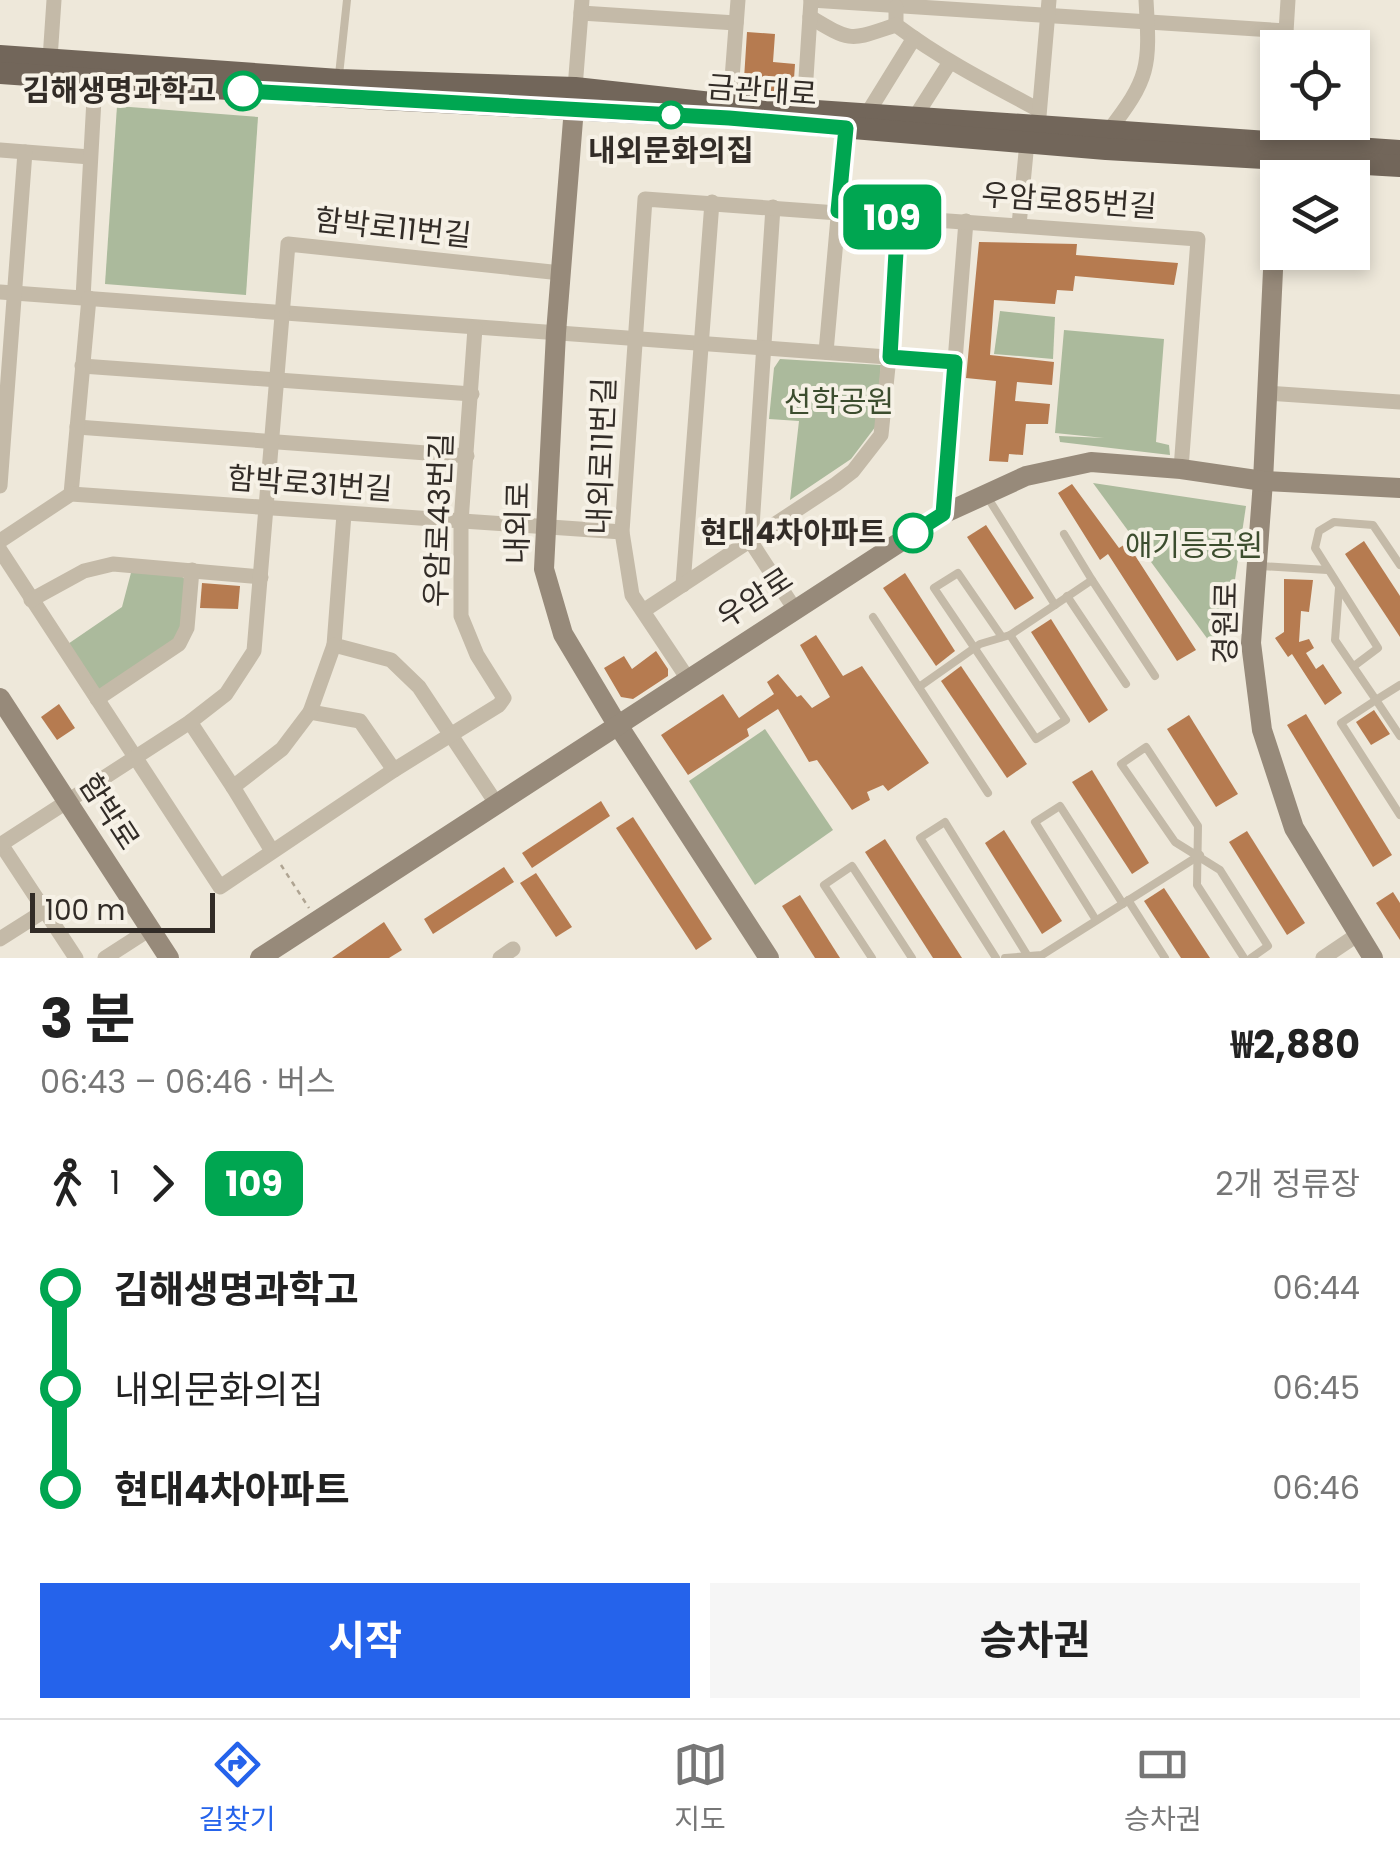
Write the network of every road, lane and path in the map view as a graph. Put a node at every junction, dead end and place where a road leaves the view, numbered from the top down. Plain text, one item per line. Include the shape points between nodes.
1 (54, 0) edge
2 (347, 0) edge
3 (660, 0) edge
4 (738, 0) edge
5 (811, 0) edge
6 (1146, 0) edge
7 (1288, 0) edge
8 (582, 6) edge
9 (896, 7) junction
10 (1049, 8) edge
11 (810, 17) junction
12 (659, 18) junction
13 (1147, 20) junction
14 (736, 23) junction
15 (896, 24) junction
16 (1286, 30) edge
17 (1260, 36) edge
18 (914, 38) junction
19 (0, 56) edge
20 (50, 59) junction
21 (950, 62) junction
22 (0, 73) edge
23 (339, 80) junction
24 (94, 82) junction
25 (575, 99) junction
26 (730, 106) junction
27 (804, 109) junction
28 (867, 114) junction
29 (915, 117) junction
30 (1035, 126) junction
31 (846, 128) junction
32 (1108, 132) junction
33 (1279, 141) edge
34 (0, 150) edge
35 (1400, 151) edge
36 (25, 152) junction
37 (90, 157) junction
38 (1400, 166) edge
39 (646, 199) joint
40 (712, 202) junction
41 (773, 208) junction
42 (838, 211) junction
43 (898, 217) junction
44 (966, 220) junction
45 (1019, 226) junction
46 (562, 273) junction
47 (7, 293) edge
48 (86, 298) junction
49 (282, 313) junction
50 (476, 328) junction
51 (556, 333) junction
52 (635, 338) junction
53 (701, 343) junction
54 (764, 348) junction
55 (826, 352) junction
56 (890, 357) junction
57 (955, 362) junction
58 (82, 366) junction
59 (277, 380) junction
60 (1267, 392) junction
61 (472, 394) junction
62 (1400, 402) edge
63 (78, 427) junction
64 (272, 442) junction
65 (467, 456) junction
66 (1180, 469) junction
67 (1263, 482) junction
68 (0, 486) edge
69 (1400, 488) edge
70 (71, 494) junction
71 (986, 494) junction
72 (266, 508) junction
73 (344, 514) junction
74 (943, 514) junction
75 (461, 522) junction
76 (545, 528) junction
77 (622, 532) junction
78 (1064, 534) dead end
79 (0, 540) edge
80 (751, 542) junction
81 (0, 550) edge
82 (1256, 566) junction
83 (1400, 566) edge
84 (192, 570) junction
85 (1328, 570) junction
86 (261, 577) junction
87 (1092, 580) junction
88 (683, 585) junction
89 (1339, 588) junction
90 (1067, 596) junction
91 (31, 600) junction
92 (1054, 604) junction
93 (794, 608) junction
94 (643, 611) junction
95 (873, 617) dead end
96 (1006, 636) junction
97 (334, 644) junction
98 (974, 648) junction
99 (1354, 666) junction
100 (1155, 676) dead end
101 (688, 679) junction
102 (1126, 684) dead end
103 (1400, 684) edge
104 (919, 686) junction
105 (0, 698) edge
106 (97, 699) junction
107 (1376, 700) junction
108 (310, 712) junction
109 (190, 722) junction
110 (619, 724) junction
111 (451, 736) junction
112 (1400, 736) edge
113 (135, 757) junction
114 (394, 770) junction
115 (232, 787) junction
116 (988, 792) dead end
117 (67, 802) junction
118 (496, 802) junction
119 (1400, 815) edge
120 (1, 845) edge
121 (272, 851) junction
122 (1200, 855) junction
123 (1125, 902) junction
124 (44, 910) junction
125 (1096, 920) junction
126 (318, 921) junction
127 (150, 929) junction
128 (1357, 935) junction
129 (0, 939) edge
130 (1030, 957) edge
131 (1162, 957) edge
132 (76, 958) edge
133 (105, 958) edge
134 (168, 958) edge
135 (260, 958) edge
136 (769, 958) edge
137 (872, 958) edge
138 (912, 958) edge
139 (996, 958) edge
140 (1005, 958) edge
141 (1244, 958) edge
142 (1252, 958) edge
143 (1323, 958) edge
144 (1372, 958) edge

1 - 20 street
2 - 23 lane
3 - 12 street
4 - 14 street
5 - 9 street
5 - 11 street
6 - 13 street
7 - 16 street
8 - 12 street
8 - 25 street
9 - 10 street
9 - 15 street
10 - 13 street
10 - 30 street
11 - 15 street via 844,38
11 - 27 street
12 - 14 street
13 - 17 street
13 - 32 street via 1145,76
14 - 26 street
15 - 18 street
18 - 21 street
18 - 28 street
19 - 20 main road, 금관대로
20 - 23 main road, 금관대로
21 - 29 street
21 - 30 street
22 - 24 main road, 금관대로
23 - 25 main road, 금관대로
24 - 25 main road, 금관대로
24 - 37 street
25 - 26 main road, 금관대로
25 - 31 main road, 금관대로
25 - 46 street, 내외로
26 - 27 main road, 금관대로
27 - 28 main road, 금관대로
28 - 29 main road, 금관대로
29 - 30 main road, 금관대로
30 - 31 main road, 금관대로
30 - 32 main road, 금관대로
30 - 33 main road, 금관대로
30 - 45 street
31 - 42 street
32 - 33 main road, 금관대로
33 - 35 main road, 금관대로
33 - 38 main road, 금관대로
33 - 60 street, 경원로
34 - 36 street
36 - 37 street
36 - 47 street
37 - 48 street
39 - 40 street, 우암로85번길
39 - 52 street, 내외로11번길
40 - 41 street, 우암로85번길
40 - 53 street
41 - 42 street, 우암로85번길
41 - 54 street
42 - 43 street, 우암로85번길
42 - 55 street
43 - 44 street, 우암로85번길
43 - 56 street
44 - 45 street, 우암로85번길
44 - 57 street
45 - 66 street, 우암로85번길 via 1198,239
46 - 49 street, 함박로11번길 via 288,244
46 - 51 street, 내외로
47 - 48 street
47 - 68 street
48 - 49 street
48 - 58 street
49 - 50 street
49 - 59 street
50 - 51 street
50 - 61 street, 우암로43번길
51 - 52 street, 내외로11번길
51 - 76 street, 내외로
52 - 53 street, 내외로11번길
52 - 77 street, 내외로11번길
53 - 54 street, 내외로11번길
53 - 88 street
54 - 55 street, 내외로11번길
54 - 80 street
55 - 56 street, 내외로11번길
56 - 57 street, 내외로11번길
56 - 80 street via 881,434 853,471
57 - 74 street
58 - 59 street
58 - 63 street
59 - 61 street
59 - 64 street
60 - 62 street
60 - 67 street, 경원로
61 - 65 street, 우암로43번길
63 - 64 street
63 - 70 street
64 - 65 street
64 - 72 street
65 - 75 street, 우암로43번길
66 - 67 street, 우암로
66 - 71 street, 우암로 via 1092,462 1026,476
67 - 69 street, 우암로
67 - 82 street, 경원로
70 - 72 street, 함박로31번길
70 - 79 street
71 - 74 street, 우암로
71 - 92 lane
72 - 73 street, 함박로31번길
72 - 86 street
73 - 75 street, 함박로31번길
73 - 97 street
74 - 93 street, 우암로
75 - 76 street, 함박로31번길
75 - 111 street, 우암로43번길 via 460,616 504,698
76 - 77 street, 함박로31번길
76 - 110 street, 내외로 via 544,568 563,634
77 - 94 street, 내외로11번길 via 632,595
78 - 87 lane
80 - 88 street
80 - 93 street
81 - 91 street
82 - 85 lane
82 - 128 street, 경원로 via 1251,643 1262,730 1294,828
83 - 85 lane via 1373,525 1334,522 1319,532 1315,548
84 - 86 street
84 - 91 street via 113,564
84 - 106 street via 187,628 179,644
85 - 89 lane
86 - 109 street via 254,650 226,694
87 - 90 lane
87 - 100 lane
88 - 94 street
89 - 99 lane via 1336,640
89 - 99 lane via 1378,648
90 - 92 lane
90 - 102 lane
91 - 106 street
92 - 96 lane
93 - 101 street, 우암로
94 - 101 street, 내외로11번길
95 - 104 lane
96 - 98 lane
96 - 98 lane via 958,573 934,588
96 - 98 lane via 1066,720 1036,739
97 - 108 street
97 - 111 street via 391,660 419,687
98 - 104 lane
99 - 107 lane
101 - 110 street, 우암로
103 - 107 lane
104 - 116 lane
105 - 117 street, 함박로
106 - 113 street
107 - 112 lane
107 - 119 lane via 1341,723
108 - 114 street via 360,720
108 - 115 street via 282,749
109 - 113 street
109 - 115 street
110 - 118 street, 우암로
110 - 136 street, 내외로
111 - 114 street
111 - 118 street
113 - 117 street
113 - 121 street via 220,887
114 - 121 street
115 - 121 street
117 - 120 street
117 - 127 street, 함박로
118 - 126 street, 우암로
120 - 124 street
121 - 126 path
122 - 122 lane via 1198,826 1146,747 1121,764 1175,842
122 - 123 lane
122 - 141 lane via 1197,885
122 - 142 lane via 1220,870 1268,946
123 - 125 lane
123 - 125 lane via 1060,806 1035,822
123 - 131 lane
124 - 129 street
124 - 132 street
125 - 130 lane
126 - 135 street, 우암로
127 - 133 street
127 - 134 street, 함박로
128 - 143 street
128 - 144 street, 경원로
130 - 139 lane via 945,822 920,838
130 - 140 lane
137 - 138 lane via 824,885 852,866

